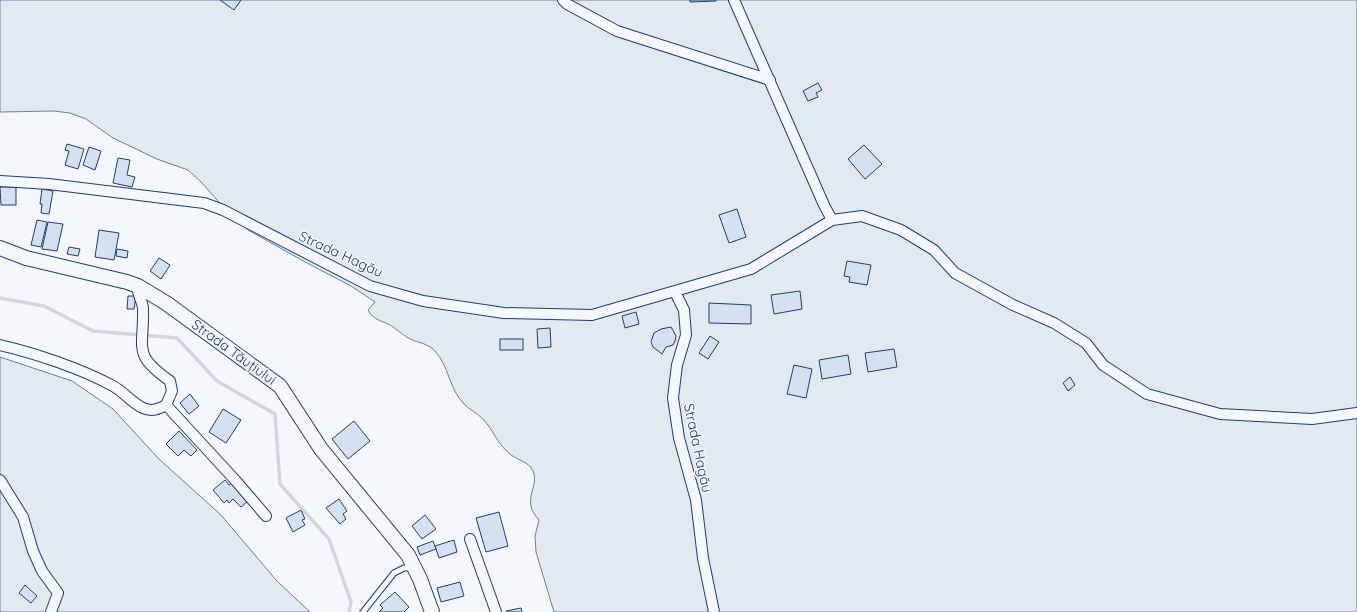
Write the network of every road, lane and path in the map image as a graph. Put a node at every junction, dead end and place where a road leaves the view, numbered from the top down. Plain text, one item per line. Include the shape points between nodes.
1 (563, 0) edge
2 (734, 0) edge
3 (770, 80) junction
4 (0, 181) edge
5 (832, 220) junction
6 (0, 248) edge
7 (138, 286) junction
8 (675, 292) junction
9 (0, 345) edge
10 (166, 405) junction
11 (1357, 413) edge
12 (0, 480) edge
13 (266, 516) dead end
14 (470, 539) dead end
15 (414, 568) junction
16 (51, 612) edge
17 (363, 612) edge
18 (432, 612) edge
19 (496, 612) edge
20 (714, 612) edge

1 - 3 street via 617,31
2 - 3 street
3 - 5 street
4 - 8 street, Strada Hagău via 48,184 204,203 223,210 370,286 431,302 504,313 592,315
5 - 8 street, Strada Hagău via 751,269
5 - 11 street via 862,216 901,230 934,250 955,273 1012,305 1054,323 1086,343 1103,365 1147,394 1220,414 1312,419
6 - 7 street, Strada Tăuțiului via 26,258
7 - 10 street via 137,293 143,305 142,352 153,368 170,381 170,399
7 - 15 street, Strada Tăuțiului via 166,303 280,386 321,449 398,540
8 - 20 street, Strada Hagău via 684,310 686,335 677,365 673,398 679,438 696,500 703,558
9 - 10 street via 75,369 105,382 120,389 144,408 160,409
10 - 13 street
12 - 16 street via 23,517 42,571 58,593
14 - 19 street
15 - 17 lane via 404,568 394,573
15 - 18 street, Strada Tăuțiului

